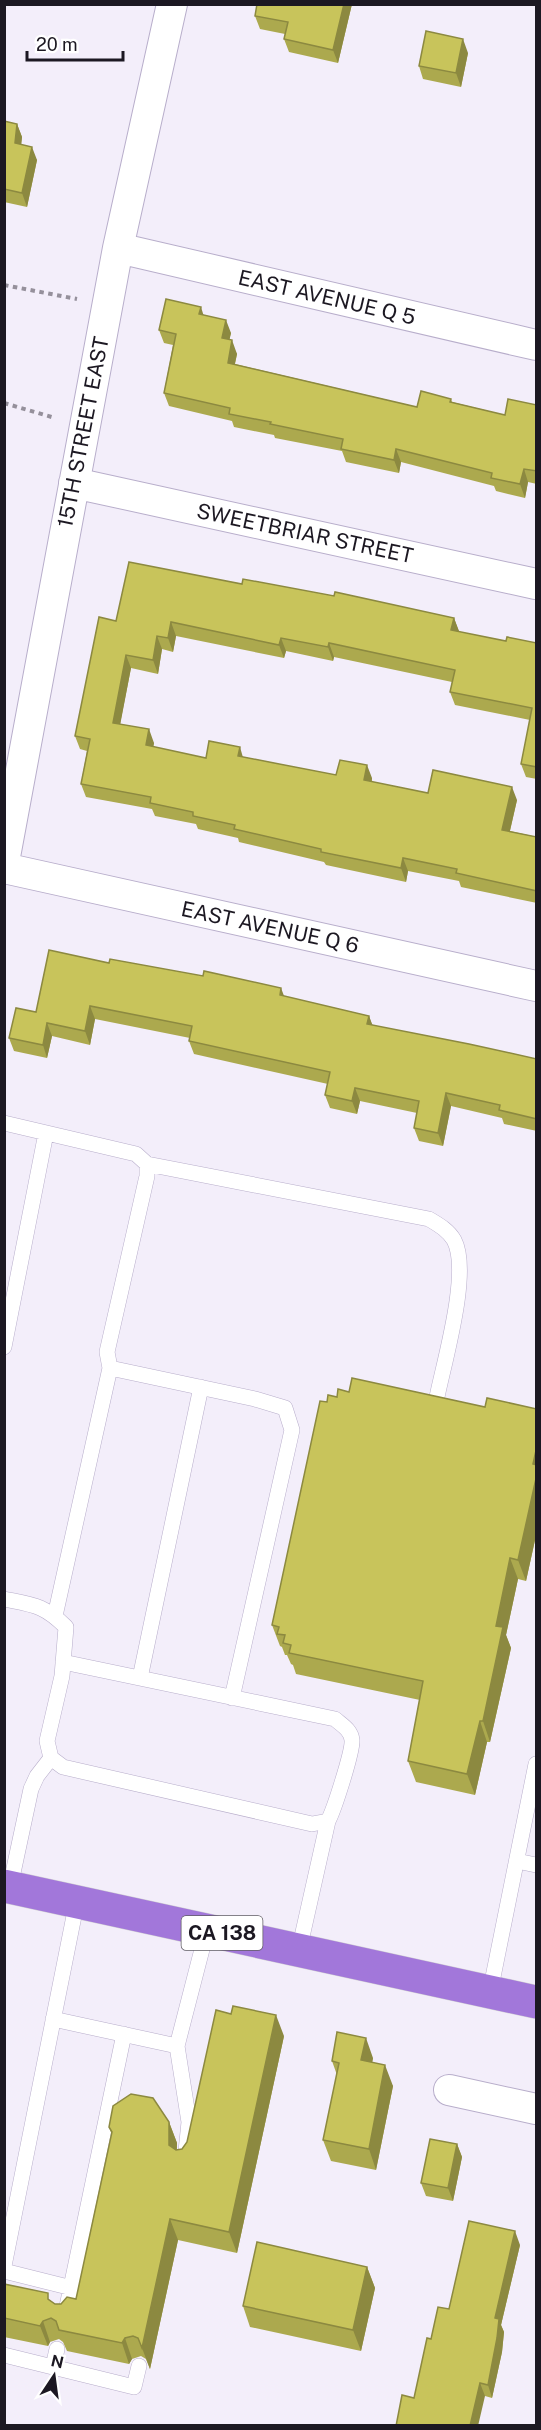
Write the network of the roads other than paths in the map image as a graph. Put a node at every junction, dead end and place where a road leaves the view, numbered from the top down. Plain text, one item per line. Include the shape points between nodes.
1 (172, 4) edge
2 (118, 248) junction
3 (537, 345) edge
4 (74, 483) junction
5 (537, 584) edge
6 (4, 862) edge
7 (4, 868) edge
8 (537, 986) edge
9 (4, 1123) edge
10 (46, 1133) junction
11 (147, 1164) junction
12 (4, 1347) edge
13 (111, 1368) junction
14 (201, 1387) junction
15 (437, 1397) edge
16 (4, 1599) edge
17 (55, 1616) junction
18 (63, 1662) junction
19 (140, 1678) junction
20 (232, 1698) junction
21 (51, 1758) junction
22 (537, 1764) edge
23 (328, 1821) junction
24 (517, 1861) junction
25 (537, 1865) edge
26 (7, 1886) edge
27 (76, 1901) junction
28 (207, 1930) junction
29 (299, 1950) junction
30 (490, 1992) junction
31 (537, 2002) edge
32 (53, 2019) junction
33 (124, 2034) junction
34 (177, 2046) junction
35 (449, 2090) dead end
36 (537, 2109) edge
37 (185, 2161) edge
38 (4, 2266) edge
39 (4, 2271) edge
40 (72, 2288) junction
41 (65, 2316) edge
42 (57, 2349) edge
43 (4, 2355) edge
44 (139, 2366) edge
45 (53, 2367) junction

1 - 2 street, 15TH STREET EAST
2 - 3 street, EAST AVENUE Q 5
2 - 4 street, 15TH STREET EAST
4 - 5 street, SWEETBRIAR STREET
4 - 6 street, 15TH STREET EAST
7 - 8 street, EAST AVENUE Q 6
9 - 10 lane
10 - 11 lane via 136,1154
10 - 12 lane
11 - 13 lane via 107,1352
11 - 15 lane via 429,1219 445,1229 460,1260 459,1283
13 - 14 lane
13 - 17 lane
14 - 19 lane
14 - 20 lane via 285,1408 292,1430
16 - 17 lane via 39,1606
17 - 18 lane via 66,1627
18 - 19 lane
18 - 21 lane via 47,1741
19 - 20 lane
20 - 23 lane via 335,1719 348,1730 352,1741 335,1810
21 - 23 lane via 63,1767 312,1824
21 - 26 lane via 31,1789
22 - 24 lane
23 - 29 lane
24 - 25 lane
24 - 30 lane
26 - 27 highway, CA 138
27 - 28 highway, CA 138
27 - 32 lane
28 - 29 highway, CA 138
28 - 34 lane
29 - 30 highway, CA 138
30 - 31 highway, CA 138
32 - 33 lane
32 - 38 lane
33 - 34 lane
33 - 40 lane
34 - 37 lane via 189,2122
35 - 36 street
39 - 40 lane
40 - 41 lane
42 - 45 lane
43 - 45 lane
44 - 45 lane via 134,2387

